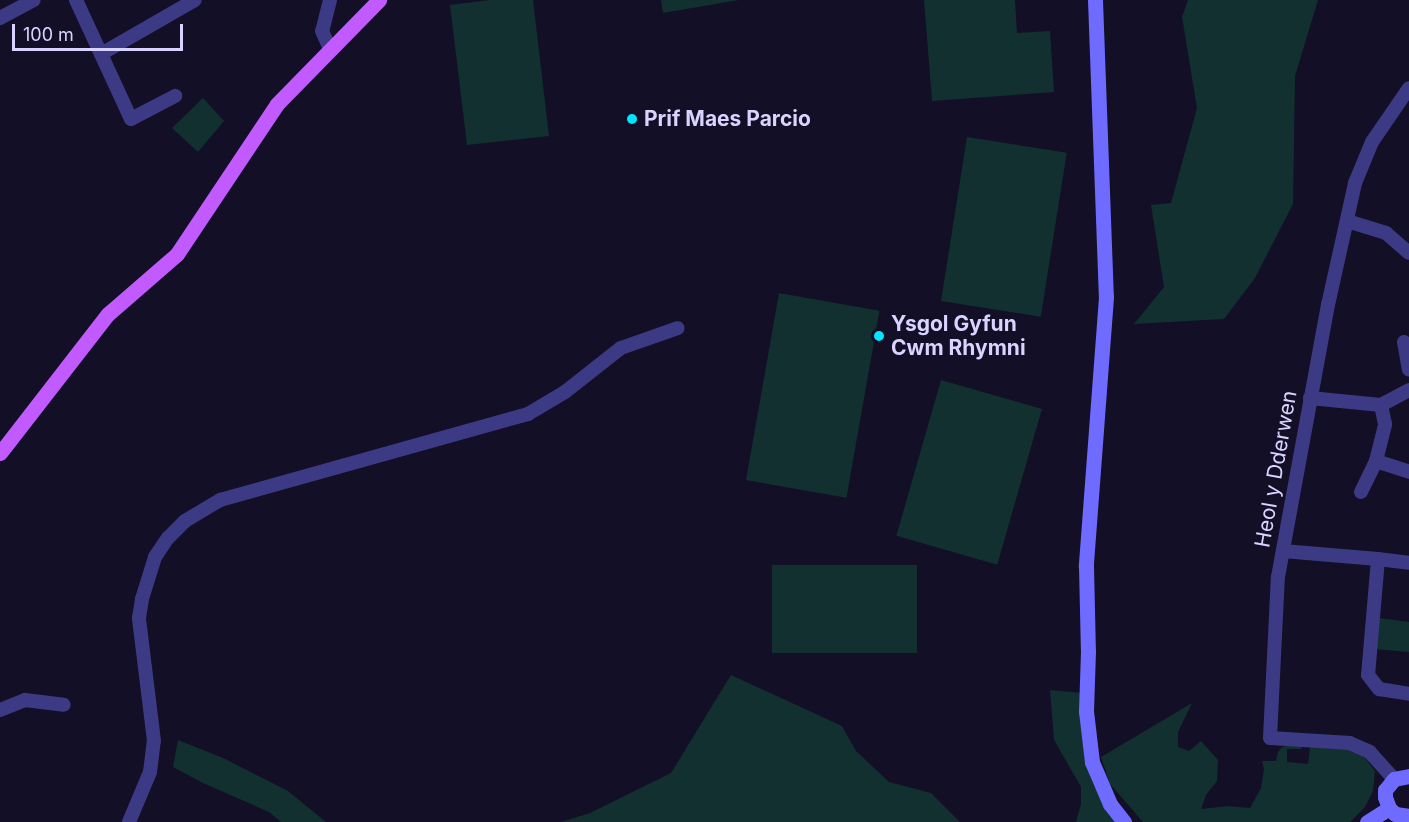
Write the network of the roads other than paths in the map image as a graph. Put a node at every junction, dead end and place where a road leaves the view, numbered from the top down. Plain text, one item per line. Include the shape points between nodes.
1 (34, 0) edge
2 (76, 0) edge
3 (195, 0) edge
4 (330, 0) edge
5 (379, 0) edge
6 (1095, 0) edge
7 (0, 18) edge
8 (330, 49) junction
9 (101, 54) junction
10 (1409, 88) edge
11 (175, 96) dead end
12 (1347, 220) junction
13 (1409, 233) edge
14 (1406, 250) edge
15 (678, 328) dead end
16 (1404, 342) dead end
17 (1409, 370) edge
18 (1409, 390) edge
19 (1310, 398) junction
20 (1381, 405) junction
21 (0, 453) edge
22 (1376, 461) junction
23 (1409, 472) edge
24 (1361, 492) dead end
25 (1283, 551) junction
26 (1378, 559) junction
27 (1409, 563) edge
28 (1409, 694) edge
29 (64, 705) dead end
30 (0, 710) edge
31 (1401, 777) edge
32 (1401, 815) edge
33 (129, 822) edge
34 (1124, 822) edge
35 (1366, 822) edge

1 - 7 street
2 - 9 street
3 - 9 street
4 - 8 street via 322,31
5 - 8 main road
6 - 34 main road via 1106,297 1086,566 1086,711 1092,762 1110,804
8 - 21 main road via 278,104 177,254 108,314
9 - 11 street via 131,119
10 - 12 street, Heol y Dderwen via 1372,142 1355,183
12 - 14 street via 1386,233
12 - 19 street, Heol y Dderwen
13 - 14 street
15 - 33 street via 621,348 565,392 528,414 220,500 185,522 155,557 142,599 140,618 154,741 150,772
16 - 17 street
18 - 20 street
19 - 20 street
19 - 25 street, Heol y Dderwen
20 - 22 street via 1385,424
22 - 23 street
22 - 24 street
25 - 26 street
25 - 31 street, Heol y Dderwen via 1278,577 1270,738 1350,743 1370,752
26 - 27 street
26 - 28 street via 1368,675 1379,689
29 - 30 street via 25,700
31 - 32 main road via 1386,790
32 - 35 main road

